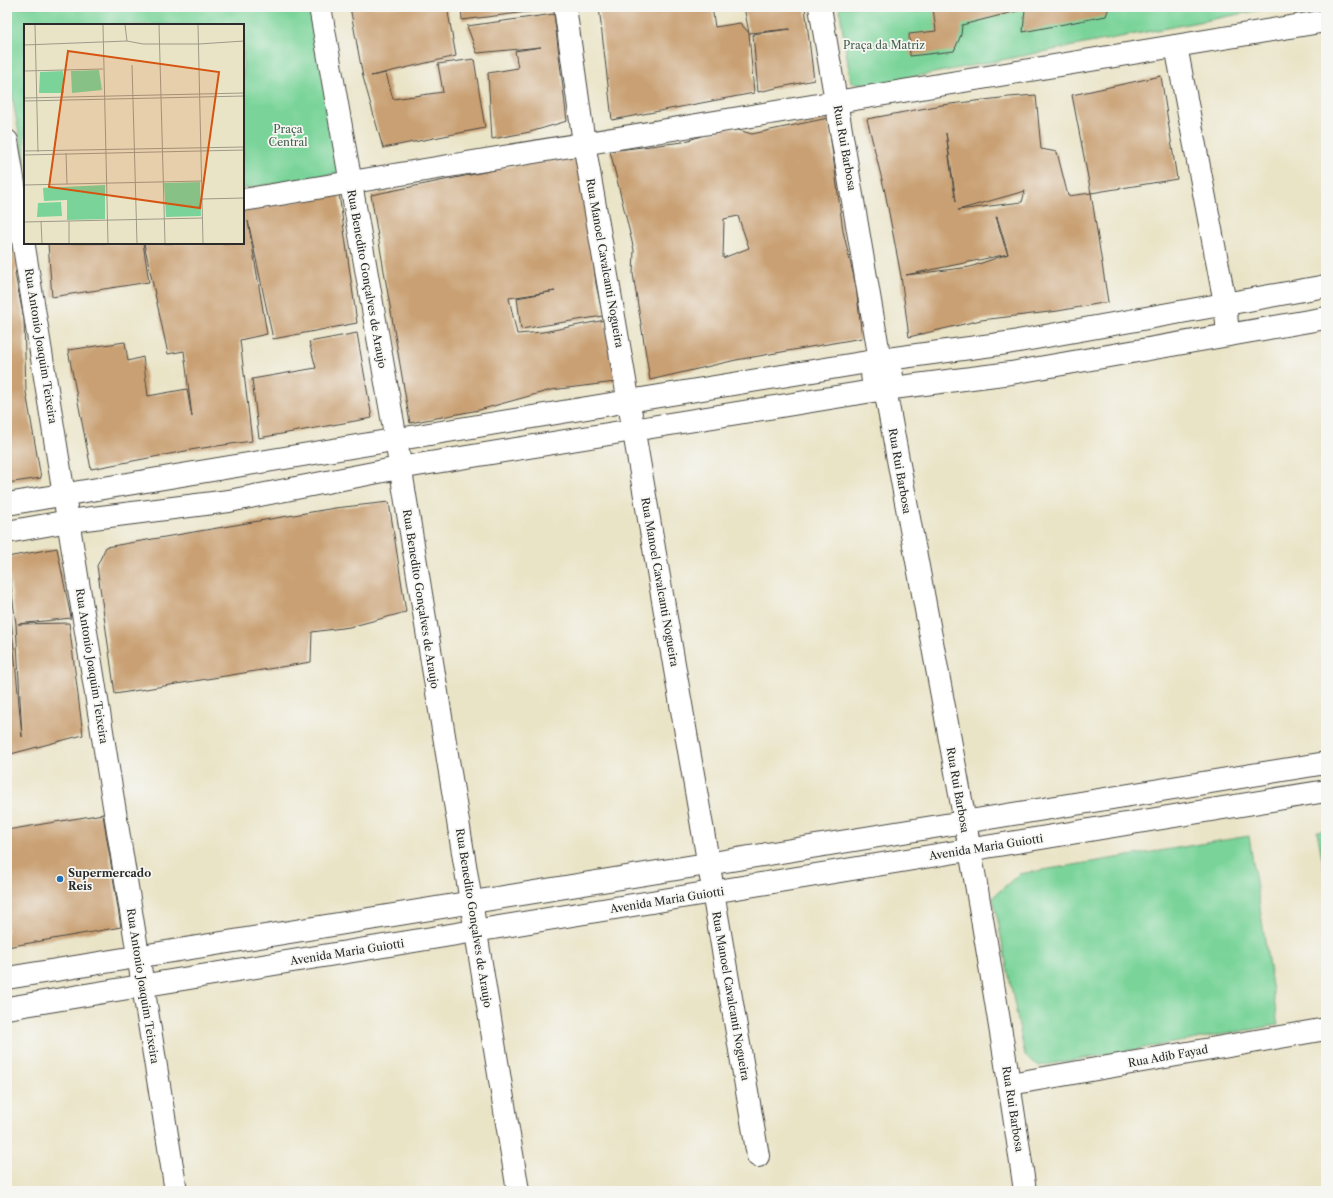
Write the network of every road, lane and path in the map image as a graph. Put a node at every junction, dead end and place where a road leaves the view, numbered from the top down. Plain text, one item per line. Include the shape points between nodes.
1 (320, 7) edge
2 (565, 7) edge
3 (820, 7) edge
4 (1326, 21) edge
5 (1176, 46) junction
6 (837, 102) junction
7 (7, 141) edge
8 (584, 143) junction
9 (350, 182) junction
10 (244, 200) edge
11 (24, 236) edge
12 (25, 244) edge
13 (1326, 286) edge
14 (1225, 303) junction
15 (1326, 318) edge
16 (1228, 334) junction
17 (1007, 343) junction
18 (880, 360) junction
19 (1011, 373) junction
20 (885, 389) junction
21 (629, 401) junction
22 (634, 430) junction
23 (396, 440) junction
24 (223, 468) junction
25 (399, 468) junction
26 (65, 495) junction
27 (229, 501) junction
28 (7, 504) edge
29 (69, 521) junction
30 (7, 532) edge
31 (1326, 763) edge
32 (1326, 791) edge
33 (964, 822) junction
34 (969, 850) junction
35 (708, 864) junction
36 (713, 892) junction
37 (471, 902) junction
38 (476, 931) junction
39 (139, 957) junction
40 (29, 974) junction
41 (7, 978) edge
42 (143, 986) junction
43 (34, 1004) junction
44 (7, 1008) edge
45 (1326, 1029) edge
46 (1010, 1084) junction
47 (758, 1156) dead end
48 (176, 1191) edge
49 (518, 1191) edge
50 (1025, 1191) edge

1 - 9 street, Rua Benedito Gonçalves de Araujo
2 - 8 street, Rua Manoel Cavalcanti Nogueira
3 - 6 street, Rua Rui Barbosa
4 - 5 street
5 - 6 street
5 - 14 street
6 - 8 street
6 - 18 street, Rua Rui Barbosa
7 - 11 street, Rua Antonio Joaquim Teixeira
8 - 9 street
8 - 21 street, Rua Manoel Cavalcanti Nogueira
9 - 10 street
9 - 23 street, Rua Benedito Gonçalves de Araujo
12 - 26 street, Rua Antonio Joaquim Teixeira
13 - 14 street
14 - 16 street
14 - 17 street
15 - 16 street
16 - 19 street
17 - 18 street
17 - 19 street
18 - 20 street via 873,369 872,377 874,384
18 - 21 street
19 - 20 street
20 - 22 street
20 - 33 street, Rua Rui Barbosa
21 - 22 street, Rua Manoel Cavalcanti Nogueira
21 - 23 street
22 - 25 street
22 - 35 street, Rua Manoel Cavalcanti Nogueira
23 - 24 street
23 - 25 street, Rua Benedito Gonçalves de Araujo
24 - 26 street
24 - 27 street
25 - 27 street
25 - 37 street, Rua Benedito Gonçalves de Araujo
26 - 28 street
26 - 29 street, Rua Antonio Joaquim Teixeira
27 - 29 street
29 - 30 street
29 - 39 street, Rua Antonio Joaquim Teixeira
31 - 33 street
32 - 34 street, Avenida Maria Guiotti
33 - 34 street, Rua Rui Barbosa
33 - 35 street
34 - 36 street, Avenida Maria Guiotti
34 - 46 street, Rua Rui Barbosa
35 - 36 street, Rua Manoel Cavalcanti Nogueira
35 - 37 street
36 - 38 street, Avenida Maria Guiotti
36 - 47 street, Rua Manoel Cavalcanti Nogueira
37 - 38 street, Rua Benedito Gonçalves de Araujo
37 - 39 street
38 - 42 street, Avenida Maria Guiotti
38 - 49 street, Rua Benedito Gonçalves de Araujo
39 - 40 street
39 - 42 street, Rua Antonio Joaquim Teixeira
40 - 41 street
40 - 43 street
42 - 43 street, Avenida Maria Guiotti
42 - 48 street, Rua Antonio Joaquim Teixeira
43 - 44 street, Avenida Maria Guiotti
45 - 46 street, Rua Adib Fayad
46 - 50 street, Rua Rui Barbosa

